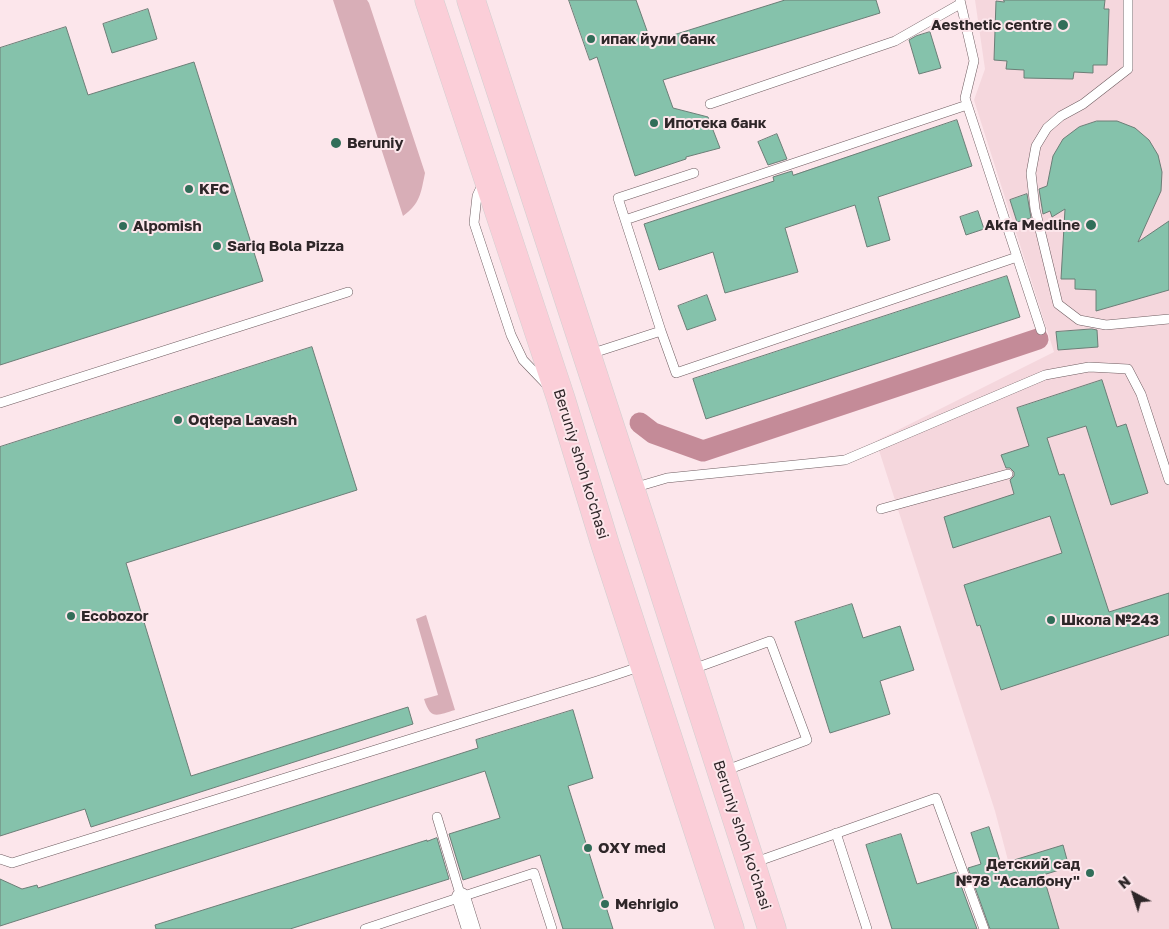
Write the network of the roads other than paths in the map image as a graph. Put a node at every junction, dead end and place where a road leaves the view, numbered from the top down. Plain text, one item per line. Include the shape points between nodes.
1 (429, 0) edge
2 (471, 0) edge
3 (1128, 0) edge
4 (960, 2) edge
5 (710, 104) dead end
6 (968, 105) junction
7 (694, 173) dead end
8 (624, 220) junction
9 (1017, 257) junction
10 (348, 292) dead end
11 (1169, 319) edge
12 (1041, 330) dead end
13 (661, 331) junction
14 (588, 355) junction
15 (0, 403) edge
16 (1008, 474) dead end
17 (1169, 480) edge
18 (631, 489) junction
19 (881, 509) dead end
20 (644, 665) junction
21 (689, 671) junction
22 (721, 772) junction
23 (437, 817) dead end
24 (836, 833) junction
25 (0, 859) edge
26 (751, 864) junction
27 (462, 897) junction
28 (365, 929) edge
29 (471, 929) edge
30 (552, 929) edge
31 (730, 929) edge
32 (772, 929) edge
33 (867, 929) edge
34 (984, 929) edge

1 - 20 main road, Beruniy shoh ko'chasi via 562,399 604,544
2 - 14 main road, Beruniy shoh ko'chasi
3 - 11 lane via 1128,69 1047,128 1036,146 1031,173 1058,304 1079,320 1106,325
4 - 5 lane via 895,42
4 - 6 lane via 974,61 965,98
6 - 8 lane
6 - 9 lane
7 - 8 lane via 618,198
8 - 13 lane
9 - 12 lane
9 - 13 lane via 676,373
10 - 15 lane
13 - 14 lane
14 - 18 main road, Beruniy shoh ko'chasi
16 - 19 lane
17 - 18 lane via 1141,394 1128,369 1089,367 1045,375 845,460 667,478
18 - 21 main road, Beruniy shoh ko'chasi
20 - 25 lane via 22,860 12,863
20 - 31 main road, Beruniy shoh ko'chasi
21 - 22 main road, Beruniy shoh ko'chasi
21 - 22 lane via 770,641 807,740
22 - 26 main road, Beruniy shoh ko'chasi
23 - 27 lane
24 - 26 lane
24 - 33 lane
24 - 34 lane via 936,798
26 - 32 main road, Beruniy shoh ko'chasi
27 - 28 lane
27 - 29 street
27 - 30 lane via 534,873

